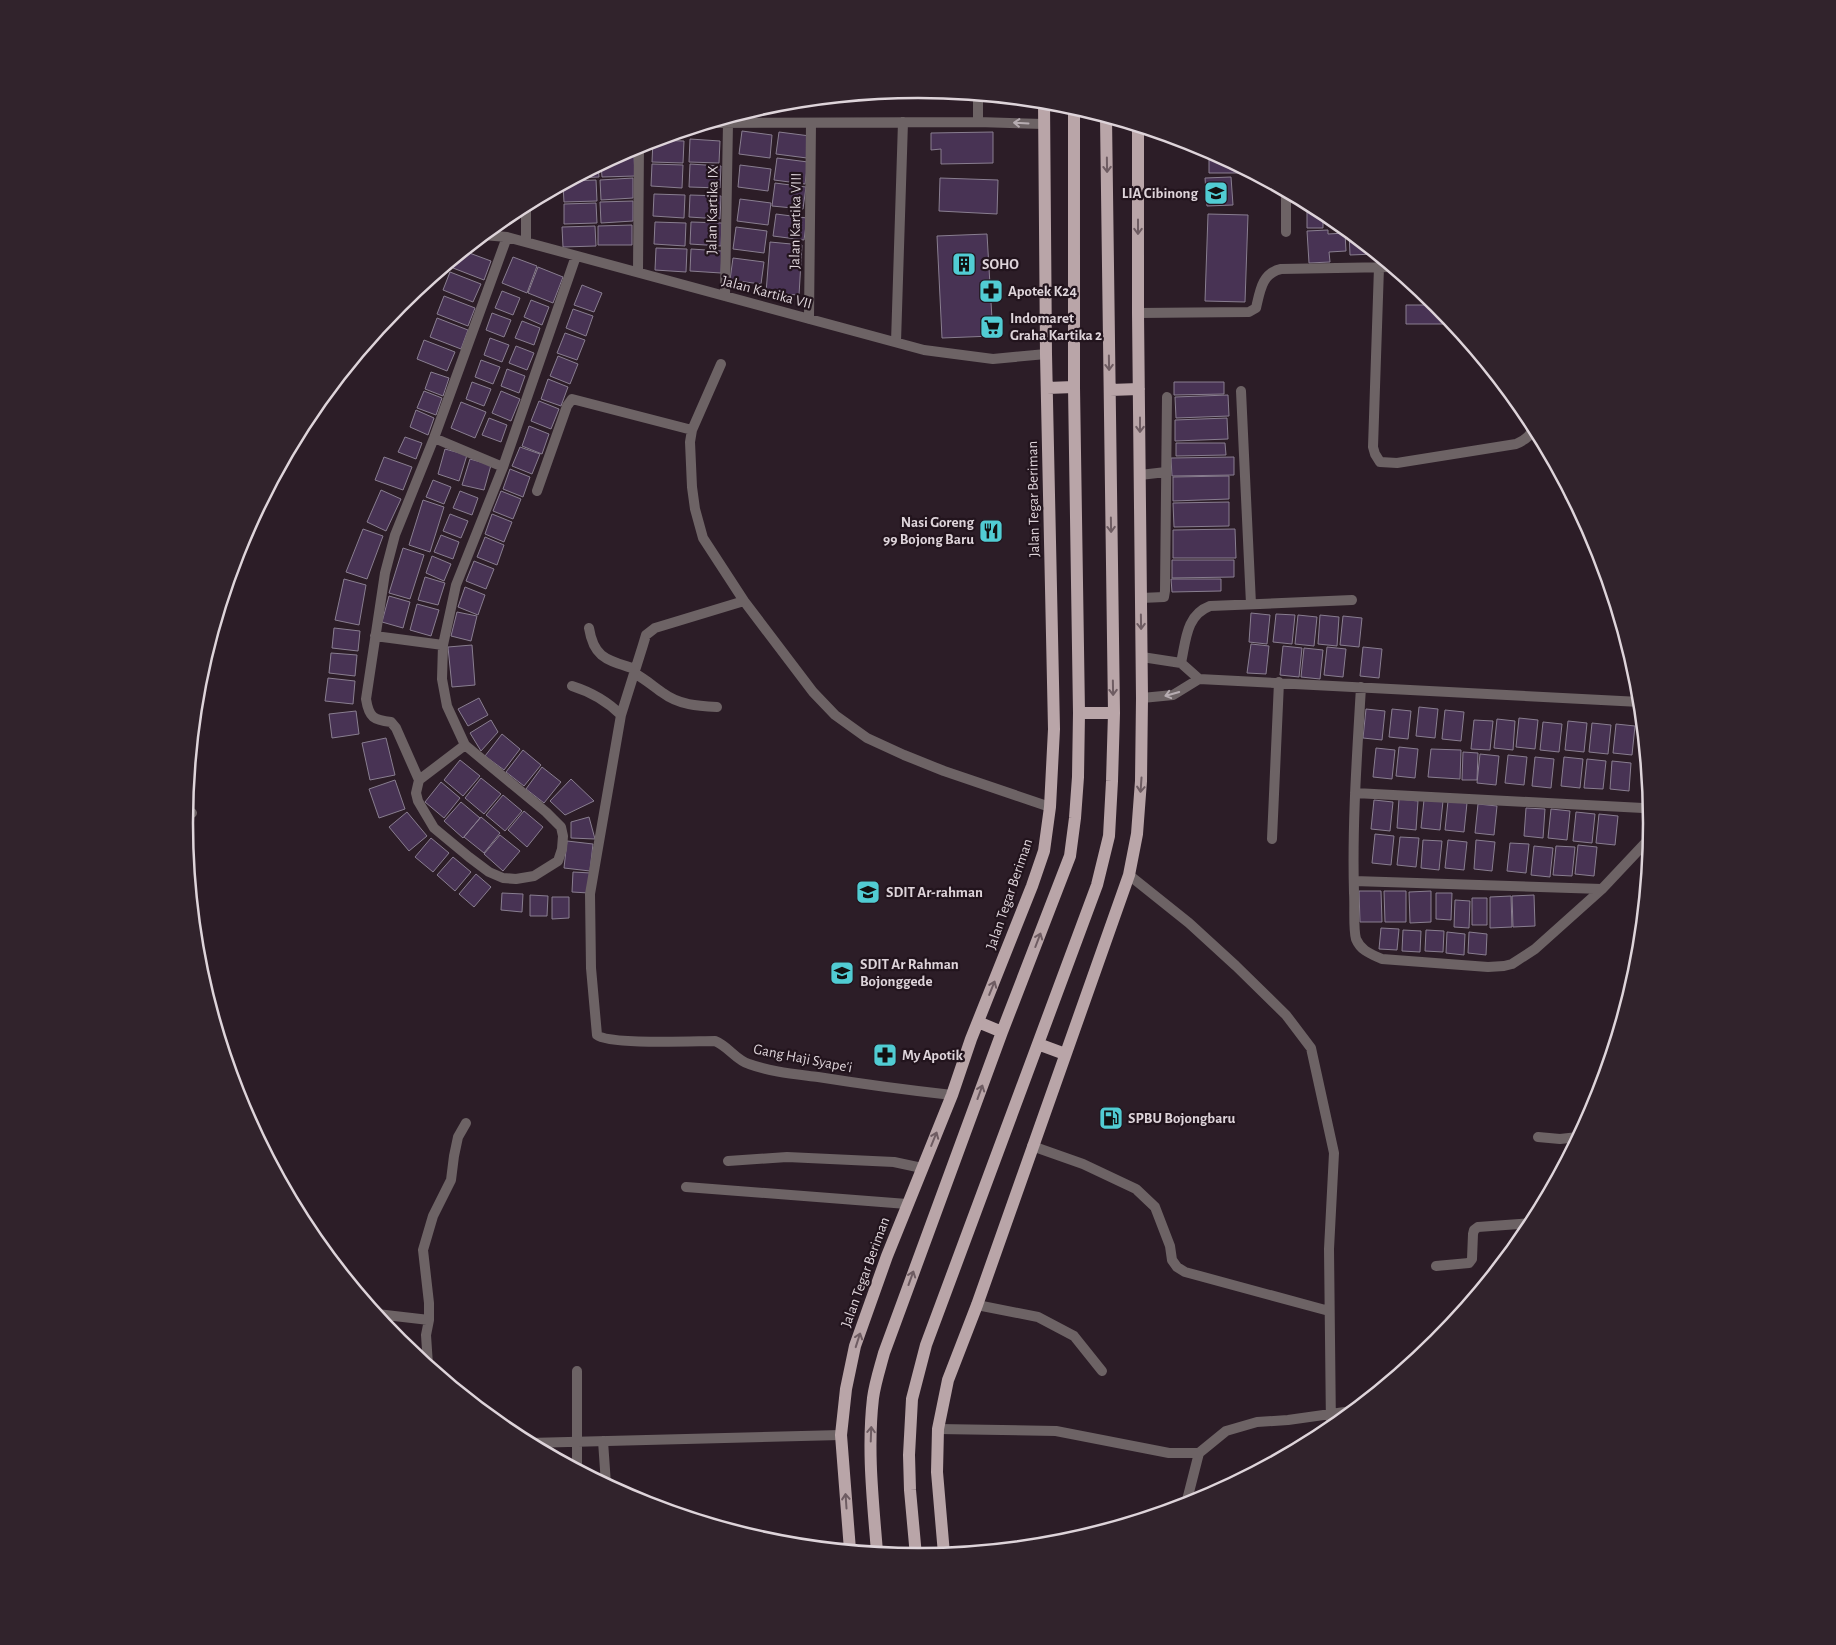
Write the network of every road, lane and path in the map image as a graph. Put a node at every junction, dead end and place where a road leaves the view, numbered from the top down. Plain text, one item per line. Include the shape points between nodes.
1 (978, 100) edge
2 (1044, 109) edge
3 (1074, 115) edge
4 (902, 122) junction
5 (978, 122) junction
6 (1106, 122) edge
7 (728, 123) joint
8 (811, 123) junction
9 (1044, 124) junction
10 (1138, 132) edge
11 (639, 154) edge
12 (1286, 198) edge
13 (526, 213) edge
14 (1286, 232) dead end
15 (493, 236) edge
16 (507, 237) junction
17 (526, 242) junction
18 (576, 256) junction
19 (1380, 267) junction
20 (1384, 267) edge
21 (638, 272) junction
22 (726, 296) junction
23 (1138, 313) junction
24 (809, 319) junction
25 (896, 342) junction
26 (1046, 354) junction
27 (721, 364) dead end
28 (1074, 387) junction
29 (1047, 388) junction
30 (1139, 389) junction
31 (1110, 390) junction
32 (1241, 391) dead end
33 (1167, 397) dead end
34 (692, 430) junction
35 (1529, 434) edge
36 (434, 438) junction
37 (503, 467) junction
38 (1166, 472) junction
39 (1140, 475) junction
40 (537, 491) dead end
41 (1141, 598) junction
42 (1352, 600) dead end
43 (744, 601) junction
44 (1251, 604) junction
45 (589, 628) dead end
46 (375, 636) junction
47 (443, 645) junction
48 (1142, 657) junction
49 (1181, 663) junction
50 (635, 671) junction
51 (1199, 679) junction
52 (1279, 682) junction
53 (572, 686) dead end
54 (1361, 687) junction
55 (1142, 698) junction
56 (1633, 702) edge
57 (716, 706) dead end
58 (1079, 713) junction
59 (1114, 713) junction
60 (621, 715) junction
61 (465, 745) junction
62 (419, 780) junction
63 (1355, 793) junction
64 (1050, 807) junction
65 (1642, 808) edge
66 (1272, 839) dead end
67 (1642, 847) edge
68 (1129, 875) junction
69 (1354, 881) junction
70 (1602, 889) junction
71 (978, 1022) junction
72 (1002, 1032) junction
73 (1038, 1044) junction
74 (1065, 1054) junction
75 (952, 1095) junction
76 (466, 1123) dead end
77 (1538, 1137) dead end
78 (1570, 1138) edge
79 (1032, 1146) junction
80 (728, 1161) dead end
81 (922, 1168) junction
82 (686, 1187) dead end
83 (907, 1204) junction
84 (1522, 1224) edge
85 (1436, 1266) dead end
86 (977, 1305) junction
87 (1329, 1311) junction
88 (386, 1315) edge
89 (429, 1320) junction
90 (427, 1356) edge
91 (577, 1371) dead end
92 (1102, 1371) dead end
93 (1339, 1412) edge
94 (1330, 1413) junction
95 (1330, 1418) edge
96 (938, 1429) junction
97 (841, 1435) junction
98 (576, 1441) junction
99 (603, 1441) junction
100 (543, 1442) edge
101 (1199, 1452) junction
102 (577, 1462) edge
103 (605, 1477) edge
104 (1188, 1495) edge
105 (942, 1535) junction
106 (850, 1544) edge
107 (877, 1546) edge
108 (937, 1547) edge
109 (943, 1547) edge
110 (915, 1548) edge

1 - 5 street
2 - 9 main road, Jalan Tegar Beriman
3 - 28 main road
4 - 5 street
4 - 8 street
4 - 25 street
9 -> 5 street
6 -> 31 main road
7 - 8 street
7 - 22 street, Jalan Kartika IX
8 - 24 street, Jalan Kartika VIII
9 - 26 main road, Jalan Tegar Beriman
10 -> 23 main road
11 - 21 street
12 - 14 street
13 - 17 street
15 - 16 street, Jalan Kartika VII
16 - 17 street, Jalan Kartika VII
16 - 36 street
17 - 18 street, Jalan Kartika VII
18 - 21 street, Jalan Kartika VII
18 - 37 street
19 - 20 street
19 - 23 street via 1272,270 1267,275 1256,308 1249,312
19 - 35 street via 1373,447 1380,462 1397,463 1516,444
21 - 22 street, Jalan Kartika VII
22 - 24 street, Jalan Kartika VII
23 - 30 main road
24 - 25 street, Jalan Kartika VII
25 - 26 street, Jalan Kartika VII via 924,350 993,358
26 - 29 main road, Jalan Tegar Beriman
27 - 34 street
28 - 29 main road
28 - 58 main road
29 - 64 main road, Jalan Tegar Beriman via 1054,730
30 - 31 main road
30 -> 39 main road
31 -> 59 main road
32 - 44 street
33 - 38 street
34 - 40 street via 572,399
34 - 43 street via 692,487 701,532
36 - 37 street
36 - 46 street via 395,535
37 - 47 street via 456,585
38 - 39 street
38 - 41 street via 1166,591 1164,597
39 - 41 main road
41 -> 48 main road
42 - 44 street
43 - 50 street via 655,628 646,635
43 - 64 street via 813,692 835,715 867,738 944,771
44 - 49 street via 1200,609 1192,618
45 - 50 street via 595,650
46 - 47 street
46 - 62 street via 366,700 368,710 378,720 391,722 396,728
47 - 61 street via 442,680 447,706
48 - 49 street
48 - 55 main road
49 - 51 street
50 - 57 street via 665,695 681,702
50 - 60 street
51 - 52 street
51 -> 55 street via 1173,695
52 - 54 street
52 - 66 street
53 - 60 street via 599,697
54 - 56 street
54 - 63 street
55 -> 68 main road via 1141,781 1137,834
58 - 59 main road
72 -> 58 main road via 1070,856 1078,777
59 - 73 main road via 1109,836 1097,885
60 - 75 street, Gang Haji Syape'i via 590,894 591,968 597,1035 602,1039 635,1041 714,1041 748,1064 784,1072
61 - 62 street
61 - 62 street via 561,827 564,836 558,861 534,876 516,879 489,872 434,828 418,802
63 - 65 street
63 - 69 street
71 -> 64 main road, Jalan Tegar Beriman via 1044,851
67 - 70 street
68 - 74 main road
68 - 87 street via 1236,966 1286,1015 1311,1048 1334,1153
69 - 70 street
69 - 70 street via 1356,938 1362,949 1382,958 1488,967 1512,964 1536,949
71 - 72 main road
71 - 75 main road, Jalan Tegar Beriman
107 -> 72 main road via 870,1434 874,1396 884,1353
73 - 74 main road
73 - 110 main road via 926,1345 912,1399 909,1455
74 - 79 main road
81 -> 75 main road, Jalan Tegar Beriman
76 - 89 street via 458,1137 450,1180 433,1216 423,1250
77 - 78 street
79 - 86 main road
79 - 87 street via 1084,1164 1136,1189 1155,1207 1172,1260 1185,1272
80 - 81 street via 788,1157 894,1162
81 - 83 main road, Jalan Tegar Beriman
82 - 83 street
97 -> 83 main road, Jalan Tegar Beriman via 846,1390 856,1346
84 - 85 street via 1478,1227 1473,1234 1469,1264
86 - 92 street via 1038,1318 1074,1336
86 - 96 main road via 948,1380
87 - 94 street
88 - 89 street
89 - 90 street
91 - 98 street
93 - 94 street
94 - 95 street
94 - 101 street via 1257,1422 1226,1431
96 - 101 street via 1056,1431 1169,1453
96 - 105 main road via 937,1472
97 - 99 street
106 -> 97 main road, Jalan Tegar Beriman
98 - 99 street
98 - 100 street
98 - 102 street
99 - 103 street
101 - 104 street
105 - 108 main road
105 - 109 main road

